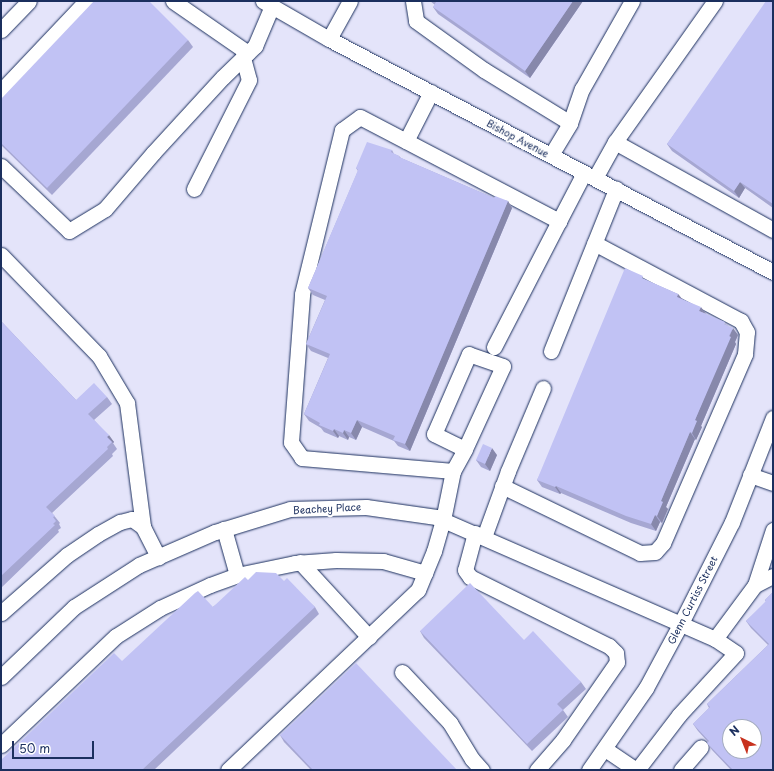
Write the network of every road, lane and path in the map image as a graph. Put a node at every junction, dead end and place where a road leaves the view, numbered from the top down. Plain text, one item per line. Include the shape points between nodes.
1 (29, 1) edge
2 (172, 1) edge
3 (350, 1) edge
4 (413, 1) edge
5 (632, 1) edge
6 (715, 1) edge
7 (83, 2) edge
8 (267, 3) edge
9 (1, 30) edge
10 (329, 39) junction
11 (245, 55) junction
12 (1, 91) edge
13 (431, 92) junction
14 (570, 123) junction
15 (406, 141) junction
16 (615, 142) junction
17 (551, 155) junction
18 (1, 166) edge
19 (590, 176) junction
20 (194, 189) dead end
21 (616, 189) junction
22 (559, 221) junction
23 (773, 230) edge
24 (594, 243) junction
25 (1, 255) edge
26 (773, 272) edge
27 (494, 347) dead end
28 (551, 351) dead end
29 (543, 388) dead end
30 (773, 418) edge
31 (466, 449) junction
32 (453, 471) junction
33 (750, 475) junction
34 (773, 483) edge
35 (502, 486) junction
36 (443, 520) junction
37 (143, 527) junction
38 (224, 529) junction
39 (773, 530) edge
40 (480, 535) junction
41 (158, 557) junction
42 (300, 562) junction
43 (425, 573) junction
44 (236, 575) junction
45 (773, 576) edge
46 (755, 585) junction
47 (1, 613) edge
48 (681, 623) junction
49 (369, 637) junction
50 (715, 639) junction
51 (2, 672) edge
52 (402, 672) dead end
53 (1, 745) edge
54 (701, 748) dead end
55 (605, 749) junction
56 (228, 770) edge
57 (482, 770) edge
58 (537, 770) edge
59 (589, 770) edge
60 (637, 770) edge
61 (681, 770) edge

1 - 9 street
2 - 11 street
3 - 10 street
4 - 14 street via 416,21 484,70
5 - 14 street via 582,89
6 - 16 street
7 - 12 street
8 - 10 street, Bishop Avenue
8 - 11 street via 255,46
10 - 13 street, Bishop Avenue
11 - 18 street via 152,153 105,209 69,231
11 - 20 street via 249,80
13 - 15 street
13 - 17 street, Bishop Avenue
14 - 17 street
15 - 22 street
15 - 32 street via 360,117 342,130 302,294 291,442 302,458
16 - 19 street
16 - 23 street
17 - 19 street, Bishop Avenue
19 - 21 street, Bishop Avenue
19 - 22 street
21 - 24 street
21 - 26 street, Bishop Avenue
22 - 27 street
24 - 28 street
24 - 35 street via 740,321 747,332 745,354 663,543 655,552 640,553
25 - 37 street via 99,356 127,404
29 - 35 street
30 - 33 street, Glenn Curtiss Street
31 - 31 street via 503,366 469,354 434,434
31 - 32 street
32 - 36 street
33 - 34 street
33 - 48 street, Glenn Curtiss Street via 732,522
35 - 40 street
36 - 38 street, Beachey Place via 366,506 290,510
36 - 40 street, Beachey Place
36 - 43 street
37 - 41 street
37 - 47 street via 132,519 120,522 98,534 67,555
38 - 41 street, Beachey Place
38 - 44 street
39 - 46 street
40 - 48 street, Beachey Place
40 - 58 street via 465,570 470,577 609,646 616,652 617,662 562,740
41 - 51 street, Beachey Place via 139,565 74,607
42 - 43 street via 384,561
42 - 44 street
42 - 49 street
43 - 49 street via 418,590
44 - 53 street via 160,608 116,636
45 - 46 street
46 - 50 street
48 - 50 street, Beachey Place
48 - 55 street, Glenn Curtiss Street via 646,688
49 - 56 street
50 - 60 street, Beachey Place via 736,653 679,715
52 - 57 street via 450,723 472,759
54 - 61 street
55 - 59 street, Glenn Curtiss Street
55 - 60 street

